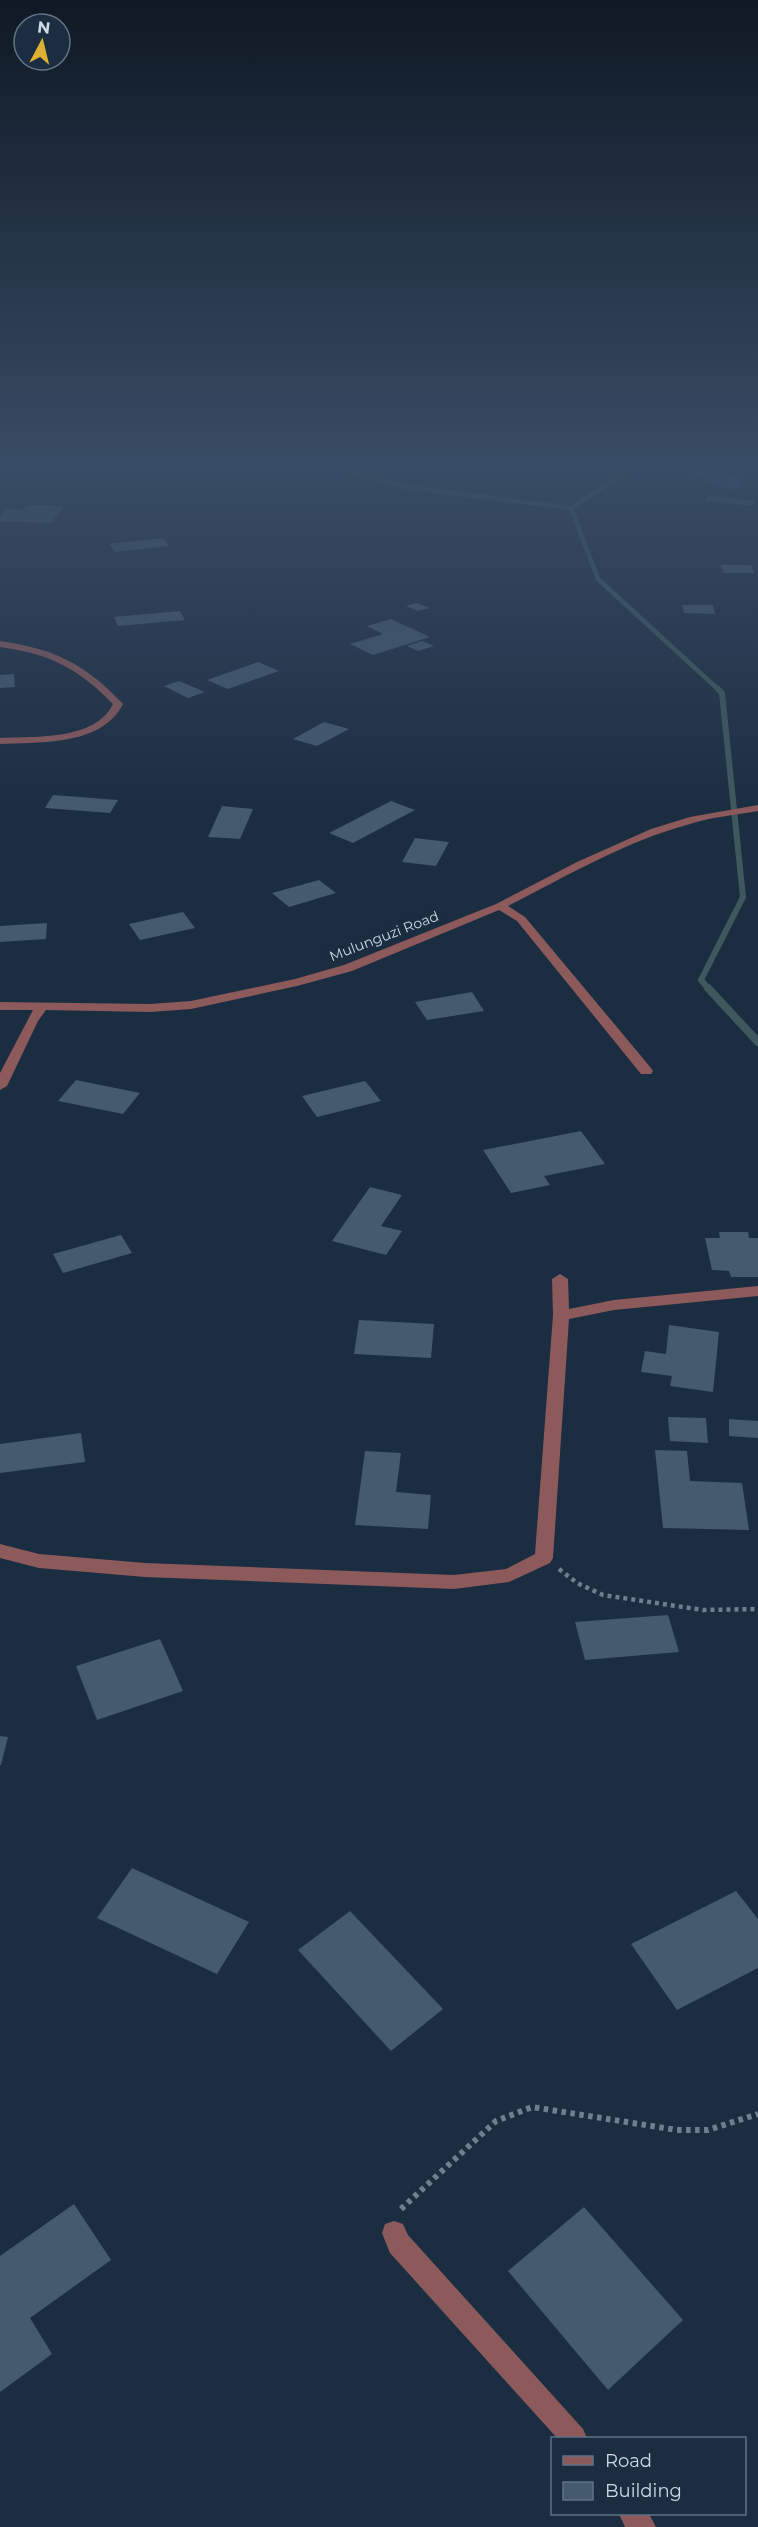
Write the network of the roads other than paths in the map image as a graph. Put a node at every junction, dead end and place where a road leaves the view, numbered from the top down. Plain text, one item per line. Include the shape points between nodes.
1 (0, 644) edge
2 (0, 741) edge
3 (758, 808) edge
4 (500, 906) junction
5 (0, 1006) edge
6 (42, 1007) junction
7 (646, 1071) dead end
8 (0, 1086) edge
9 (560, 1279) dead end
10 (758, 1291) edge
11 (561, 1315) junction
12 (0, 1551) edge
13 (393, 2233) road end
14 (572, 2437) edge
15 (633, 2515) edge
16 (642, 2527) edge

1 - 2 street via 50,654 74,664 118,705 117,713 107,723 84,731
3 - 4 street, Mulunguzi Road via 690,820 655,831
4 - 6 street, Mulunguzi Road via 366,961 297,982 191,1005
4 - 7 street via 521,919
5 - 6 street, Mulunguzi Road
6 - 8 street
9 - 11 street
10 - 11 street via 614,1305
11 - 12 street via 544,1558 509,1575 454,1582 145,1570 39,1561
13 - 14 street
15 - 16 street

